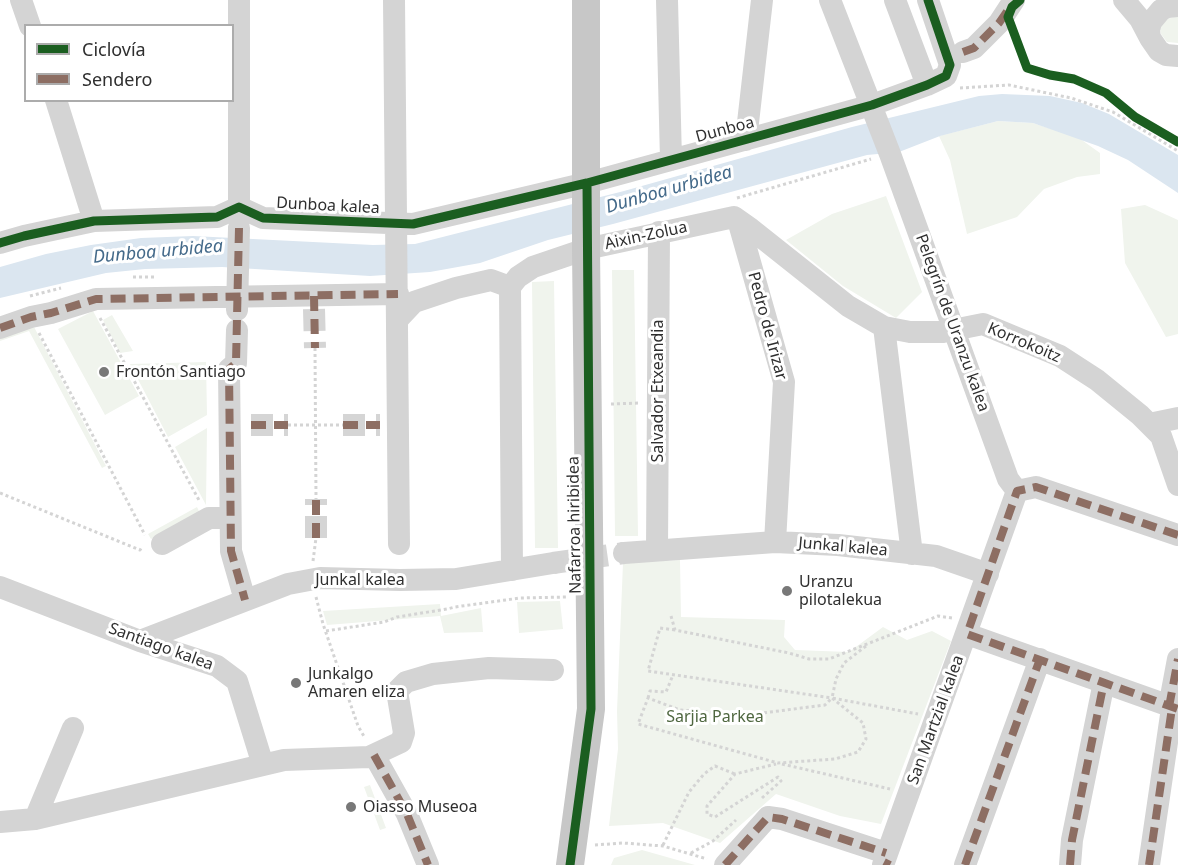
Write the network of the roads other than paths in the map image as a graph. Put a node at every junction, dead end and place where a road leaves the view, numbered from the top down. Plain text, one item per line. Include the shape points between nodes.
1 (21, 0) edge
2 (239, 0) edge
3 (394, 0) edge
4 (586, 0) edge
5 (668, 0) edge
6 (762, 0) edge
7 (830, 0) edge
8 (895, 0) edge
9 (928, 0) edge
10 (1014, 0) edge
11 (1124, 0) edge
12 (1173, 0) edge
13 (1178, 5) edge
14 (29, 24) edge
15 (1150, 38) junction
16 (963, 52) dead end
17 (1178, 56) edge
18 (927, 86) junction
19 (57, 102) edge
20 (874, 111) junction
21 (746, 140) junction
22 (670, 160) junction
23 (587, 183) junction
24 (239, 217) junction
25 (736, 218) junction
26 (94, 221) junction
27 (396, 232) junction
28 (659, 232) junction
29 (0, 243) edge
30 (586, 249) junction
31 (398, 285) junction
32 (510, 287) junction
33 (237, 312) junction
34 (399, 318) junction
35 (884, 327) junction
36 (0, 328) edge
37 (955, 329) junction
38 (1178, 418) edge
39 (1149, 424) junction
40 (1178, 485) edge
41 (1017, 491) junction
42 (220, 518) junction
43 (1178, 535) edge
44 (775, 542) junction
45 (151, 543) road end
46 (657, 550) junction
47 (624, 553) tunnel mouth
48 (912, 554) junction
49 (400, 561) junction
50 (553, 563) tunnel mouth
51 (512, 570) junction
52 (988, 574) junction
53 (0, 587) edge
54 (245, 600) junction
55 (970, 627) junction
56 (140, 641) junction
57 (1178, 658) edge
58 (1040, 659) junction
59 (553, 670) dead end
60 (1104, 682) junction
61 (1173, 708) edge
62 (74, 728) dead end
63 (374, 755) junction
64 (263, 765) junction
65 (35, 819) junction
66 (0, 822) edge
67 (571, 856) edge
68 (886, 861) edge
69 (719, 863) edge
70 (428, 865) edge
71 (965, 865) edge
72 (1070, 865) edge
73 (1149, 865) edge

1 - 14 street
2 - 24 street
3 - 27 street
4 - 23 main road, Nafarroa hiribidea
5 - 22 street
6 - 21 street
7 - 20 street
8 - 18 street
9 - 18 street via 950,65 946,76
10 - 16 street via 999,23 974,48
11 - 15 street
12 - 13 street
13 - 15 street via 1155,15
15 - 17 street via 1159,51
18 - 20 street, Dunboa
19 - 26 street
20 - 21 street, Dunboa
20 - 37 street, Pelegrín de Uranzu kalea
21 - 22 street, Dunboa
22 - 23 street, Dunboa
23 - 27 street, Dunboa kalea via 413,224
23 - 30 main road, Nafarroa hiribidea
24 - 26 street
24 - 27 street, Dunboa kalea
24 - 33 street
25 - 28 street, Aixin-Zolua
25 - 35 street, Korrokoitz via 848,306
25 - 44 street, Pedro de Irizar via 784,382
26 - 29 street
27 - 31 street
28 - 30 street, Aixin-Zolua
28 - 46 street, Salvador Etxeandia
30 - 32 street, Aixin-Zolua via 534,267
30 - 67 main road, Nafarroa hiribidea via 591,709
31 - 33 street via 314,303
31 - 34 street
32 - 34 street via 491,280 456,288 414,302
32 - 51 street
33 - 36 street via 96,299
33 - 42 street via 236,363 230,369
34 - 49 street
35 - 37 street, Korrokoitz via 910,332
35 - 48 street
37 - 39 street, Korrokoitz via 983,324 1060,356 1097,380
37 - 41 street, Pelegrín de Uranzu kalea via 1008,479
38 - 39 street
39 - 40 street, Korrokoitz via 1161,436
41 - 43 street via 1036,487
41 - 52 street, San Martzial kalea
42 - 45 street
42 - 54 street
44 - 46 street, Junkal kalea
44 - 48 street, Junkal kalea
46 - 47 street, Junkal kalea
48 - 52 street, Junkal kalea via 936,556
49 - 51 street, Junkal kalea via 456,579
49 - 54 street, Junkal kalea via 288,584
50 - 51 street, Junkal kalea
52 - 55 street, San Martzial kalea
53 - 56 street, Santiago kalea
54 - 56 street, Junkal kalea
55 - 58 street
55 - 68 street, San Martzial kalea
56 - 64 street, Santiago kalea via 217,666 237,681
57 - 61 street
58 - 60 street
58 - 71 street
59 - 63 street via 489,668 433,674 406,682 397,691 404,733 401,741
60 - 61 street
60 - 72 street
61 - 73 street
62 - 65 street
63 - 64 street
63 - 70 street via 407,814
64 - 65 street
65 - 66 street
68 - 69 street via 782,819 768,817

